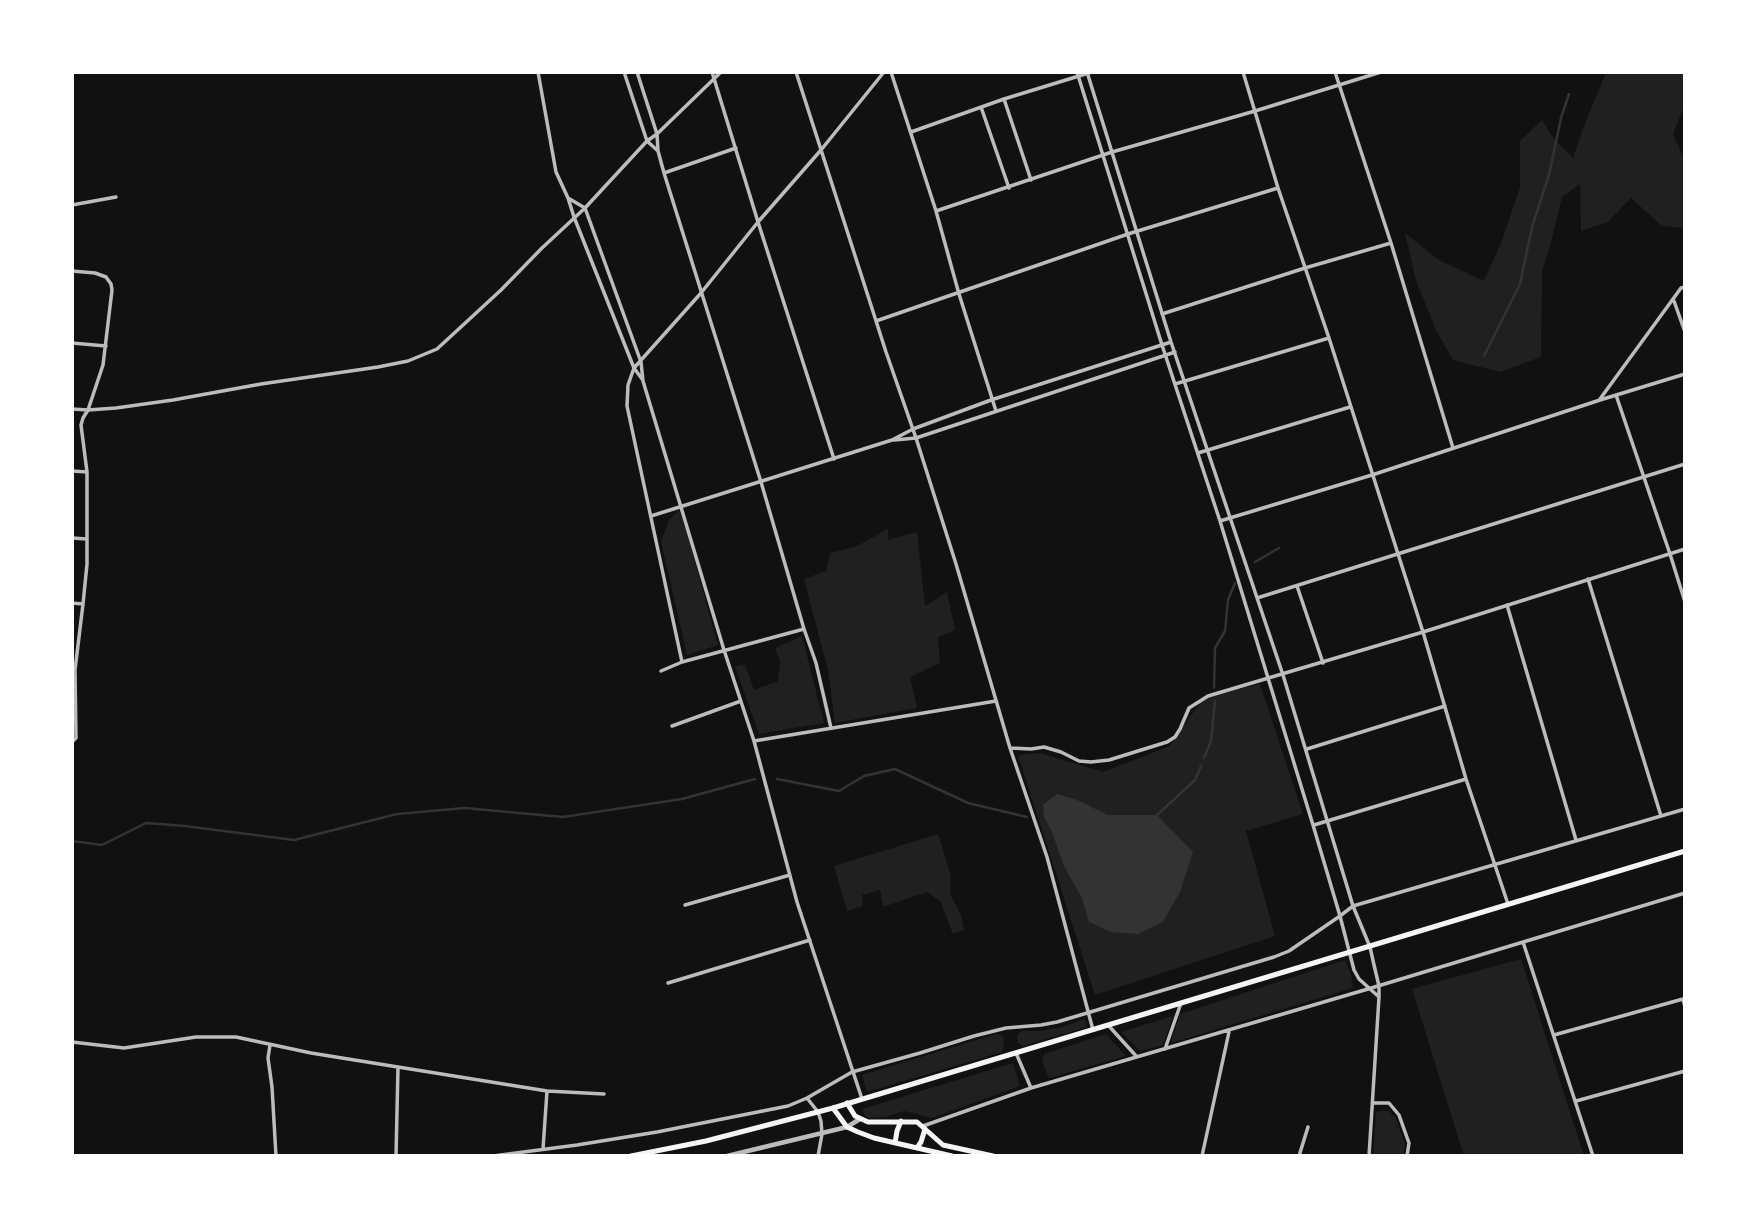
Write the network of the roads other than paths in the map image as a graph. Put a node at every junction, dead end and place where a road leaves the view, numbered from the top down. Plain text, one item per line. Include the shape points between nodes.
1 (538, 72) edge
2 (624, 72) edge
3 (637, 72) edge
4 (712, 72) edge
5 (721, 72) edge
6 (796, 72) edge
7 (884, 72) edge
8 (891, 72) edge
9 (1089, 72) edge
10 (1243, 72) edge
11 (1335, 72) edge
12 (1381, 72) edge
13 (1078, 74) edge
14 (714, 79) junction
15 (1339, 85) junction
16 (1004, 99) junction
17 (981, 107) junction
18 (1255, 111) junction
19 (911, 132) junction
20 (657, 134) junction
21 (647, 141) junction
22 (736, 148) junction
23 (821, 150) junction
24 (657, 151) junction
25 (1112, 152) junction
26 (1103, 155) junction
27 (664, 173) junction
28 (1031, 180) junction
29 (1009, 188) junction
30 (1278, 188) junction
31 (116, 197) dead end
32 (568, 198) junction
33 (72, 205) edge
34 (585, 208) junction
35 (936, 211) junction
36 (574, 217) junction
37 (758, 222) junction
38 (1137, 232) junction
39 (1128, 234) junction
40 (1391, 243) junction
41 (1305, 268) junction
42 (72, 271) edge
43 (1685, 281) edge
44 (1683, 288) edge
45 (701, 293) junction
46 (959, 294) junction
47 (1674, 300) junction
48 (1162, 314) junction
49 (876, 321) junction
50 (1685, 332) edge
51 (1329, 338) junction
52 (1171, 341) junction
53 (72, 343) edge
54 (1163, 345) junction
55 (106, 346) junction
56 (1175, 352) junction
57 (1166, 355) junction
58 (641, 362) junction
59 (634, 368) junction
60 (1685, 374) edge
61 (643, 381) junction
62 (1184, 381) junction
63 (1175, 384) junction
64 (1616, 395) junction
65 (991, 400) junction
66 (1600, 400) junction
67 (1350, 407) junction
68 (72, 409) edge
69 (88, 410) junction
70 (996, 411) junction
71 (913, 429) junction
72 (916, 438) junction
73 (892, 440) junction
74 (1453, 448) junction
75 (1208, 450) junction
76 (1198, 453) junction
77 (834, 459) junction
78 (1685, 464) edge
79 (72, 471) edge
80 (87, 472) junction
81 (1372, 475) junction
82 (1643, 477) junction
83 (761, 482) junction
84 (681, 505) junction
85 (651, 516) junction
86 (1230, 518) junction
87 (1220, 522) junction
88 (72, 538) edge
89 (86, 539) junction
90 (1685, 549) edge
91 (1397, 554) junction
92 (1670, 554) junction
93 (1588, 579) junction
94 (1297, 586) junction
95 (1256, 598) junction
96 (1685, 602) edge
97 (72, 603) edge
98 (83, 604) junction
99 (1507, 605) junction
100 (804, 629) junction
101 (1423, 632) junction
102 (724, 650) junction
103 (682, 662) junction
104 (1323, 663) junction
105 (73, 670) edge
106 (660, 671) dead end
107 (1283, 675) junction
108 (1268, 679) junction
109 (741, 701) junction
110 (996, 702) junction
111 (1446, 706) junction
112 (672, 726) dead end
113 (831, 728) junction
114 (754, 741) junction
115 (72, 743) edge
116 (1010, 748) junction
117 (1306, 749) junction
118 (1466, 779) junction
119 (1685, 808) edge
120 (1661, 816) junction
121 (1328, 821) junction
122 (1314, 825) junction
123 (1576, 840) junction
124 (1685, 851) edge
125 (1494, 864) junction
126 (790, 875) junction
127 (1685, 893) edge
128 (685, 905) dead end
129 (1508, 905) junction
130 (1353, 906) junction
131 (1340, 916) junction
132 (810, 940) junction
133 (1523, 942) junction
134 (1370, 947) junction
135 (1349, 953) junction
136 (668, 983) dead end
137 (1379, 986) junction
138 (1368, 989) junction
139 (1379, 998) junction
140 (1181, 1003) junction
141 (1685, 1007) edge
142 (1089, 1013) junction
143 (1108, 1025) junction
144 (1093, 1030) junction
145 (1226, 1031) junction
146 (1554, 1035) junction
147 (72, 1042) edge
148 (270, 1045) junction
149 (1166, 1049) junction
150 (1016, 1053) junction
151 (1138, 1057) junction
152 (398, 1067) junction
153 (1685, 1070) edge
154 (852, 1072) junction
155 (1031, 1088) junction
156 (547, 1091) junction
157 (604, 1094) dead end
158 (807, 1098) junction
159 (862, 1099) junction
160 (1575, 1102) junction
161 (846, 1103) junction
162 (1372, 1103) junction
163 (833, 1108) junction
164 (818, 1112) junction
165 (860, 1119) junction
166 (901, 1121) junction
167 (1308, 1126) dead end
168 (847, 1127) junction
169 (924, 1128) junction
170 (822, 1134) junction
171 (895, 1143) junction
172 (943, 1145) junction
173 (917, 1148) junction
174 (543, 1149) junction
175 (942, 1155) edge
176 (276, 1156) edge
177 (396, 1156) edge
178 (494, 1156) edge
179 (631, 1156) edge
180 (727, 1156) edge
181 (818, 1156) edge
182 (952, 1156) edge
183 (993, 1156) edge
184 (1202, 1156) edge
185 (1299, 1156) edge
186 (1369, 1156) edge
187 (1407, 1156) edge
188 (1593, 1156) edge

1 - 32 street via 553,162
2 - 21 street
3 - 20 street
4 - 14 street
5 - 14 street
6 - 23 street
7 - 23 street
8 - 19 street
9 - 13 street
9 - 25 street
10 - 18 street
11 - 15 street
12 - 15 street
13 - 16 street
13 - 26 street
14 - 20 street
14 - 22 street
15 - 18 street
15 - 40 street
16 - 17 street
16 - 28 street
17 - 19 street
17 - 29 street
18 - 25 street
18 - 30 street
19 - 35 street
20 - 21 street
20 - 24 street
21 - 24 street
21 - 34 street
22 - 27 street
22 - 37 street
23 - 37 street
23 - 49 street
24 - 27 street
25 - 26 street
25 - 38 street
26 - 28 street
26 - 39 street
27 - 45 street
28 - 29 street
29 - 35 street
30 - 38 street
30 - 41 street
31 - 33 street
32 - 34 street
32 - 36 street
34 - 36 street
34 - 58 street
35 - 46 street
36 - 59 street
36 - 69 street via 437,349 418,357 161,402
37 - 45 street
37 - 77 street
38 - 39 street
38 - 48 street
39 - 46 street
39 - 54 street
40 - 41 street
40 - 74 street
41 - 48 street
41 - 51 street
42 - 55 street via 95,272 111,284
43 - 44 street
44 - 47 street
45 - 58 street
45 - 83 street
46 - 49 street
46 - 65 street
47 - 50 street
47 - 66 street
48 - 52 street
49 - 71 street
51 - 62 street
51 - 67 street
52 - 54 street
52 - 56 street
53 - 55 street
54 - 57 street
54 - 65 street
55 - 69 street
56 - 57 street
56 - 62 street
57 - 63 street
57 - 70 street
58 - 59 street
58 - 61 street
59 - 61 street
59 - 85 street via 627,406
60 - 64 street
61 - 84 street
62 - 63 street
62 - 75 street
63 - 76 street
64 - 66 street
64 - 82 street
65 - 70 street
65 - 71 street
66 - 74 street
67 - 75 street
67 - 81 street
68 - 69 street
69 - 80 street via 80,425
70 - 72 street
71 - 72 street
71 - 73 street
72 - 73 street
72 - 110 street
73 - 77 street
74 - 81 street
75 - 76 street
75 - 86 street
76 - 87 street
77 - 83 street
78 - 82 street
79 - 80 street
80 - 89 street
81 - 86 street
81 - 91 street
82 - 91 street
82 - 92 street
83 - 84 street
83 - 100 street
84 - 85 street
84 - 102 street
85 - 103 street
86 - 87 street
86 - 95 street
87 - 108 street
88 - 89 street
89 - 98 street
90 - 92 street
91 - 94 street
91 - 101 street
92 - 93 street
92 - 96 street
93 - 99 street
93 - 120 street
94 - 95 street
94 - 104 street
95 - 107 street
97 - 98 street
98 - 105 street
99 - 101 street
99 - 123 street
100 - 102 street
100 - 113 street
101 - 104 street
101 - 111 street
102 - 103 street
102 - 109 street
103 - 106 street
104 - 107 street
105 - 115 street via 76,738
107 - 108 street
107 - 117 street
108 - 116 street via 1208,696 1189,708 1175,737 1109,760 1079,761 1044,747
108 - 122 street
109 - 112 street
109 - 114 street
110 - 113 street
110 - 116 street
111 - 117 street
111 - 118 street
113 - 114 street
114 - 126 street
116 - 142 street via 1048,857
117 - 121 street
118 - 121 street
118 - 125 street
119 - 120 street
120 - 123 street
121 - 122 street
121 - 130 street
122 - 131 street
123 - 125 street
124 - 129 main road
125 - 129 street
125 - 130 street
126 - 128 street
126 - 132 street
127 - 133 street
129 - 134 main road
130 - 131 street
130 - 134 street
131 - 135 street
131 - 142 street via 1284,953
132 - 136 street
132 - 154 street
133 - 137 street
133 - 146 street
134 - 135 main road
134 - 137 street
135 - 138 street via 1354,970
135 - 140 main road
137 - 138 street
137 - 139 street
138 - 139 street
138 - 145 street
139 - 162 street
140 - 143 main road
140 - 149 street
141 - 146 street via 1682,999
142 - 144 street
142 - 154 street via 1006,1028
143 - 144 main road
143 - 151 street
144 - 150 main road
145 - 149 street
145 - 184 street
146 - 160 street
147 - 148 street via 124,1048 211,1036
148 - 152 street
148 - 176 street
149 - 151 street
150 - 155 street
150 - 159 main road
151 - 155 street
152 - 156 street
152 - 177 street
153 - 160 street
154 - 158 street
154 - 159 street
155 - 169 street
156 - 157 street
156 - 174 street
158 - 164 street
158 - 174 street via 718,1120
159 - 161 main road
160 - 188 street
161 - 163 main road
161 - 165 main road
162 - 186 street
162 - 187 street via 1389,1103 1399,1115 1409,1143
163 - 164 main road
163 - 168 main road
164 - 170 street
164 - 179 main road
165 - 166 main road
165 - 168 street
166 - 169 main road via 914,1121
166 - 171 main road
167 - 185 street
168 - 170 street
168 - 171 main road
169 - 172 main road
169 - 173 main road
170 - 180 street
170 - 181 street
171 - 173 main road
172 - 175 street
172 - 183 main road
173 - 175 main road
174 - 178 street
175 - 182 main road

